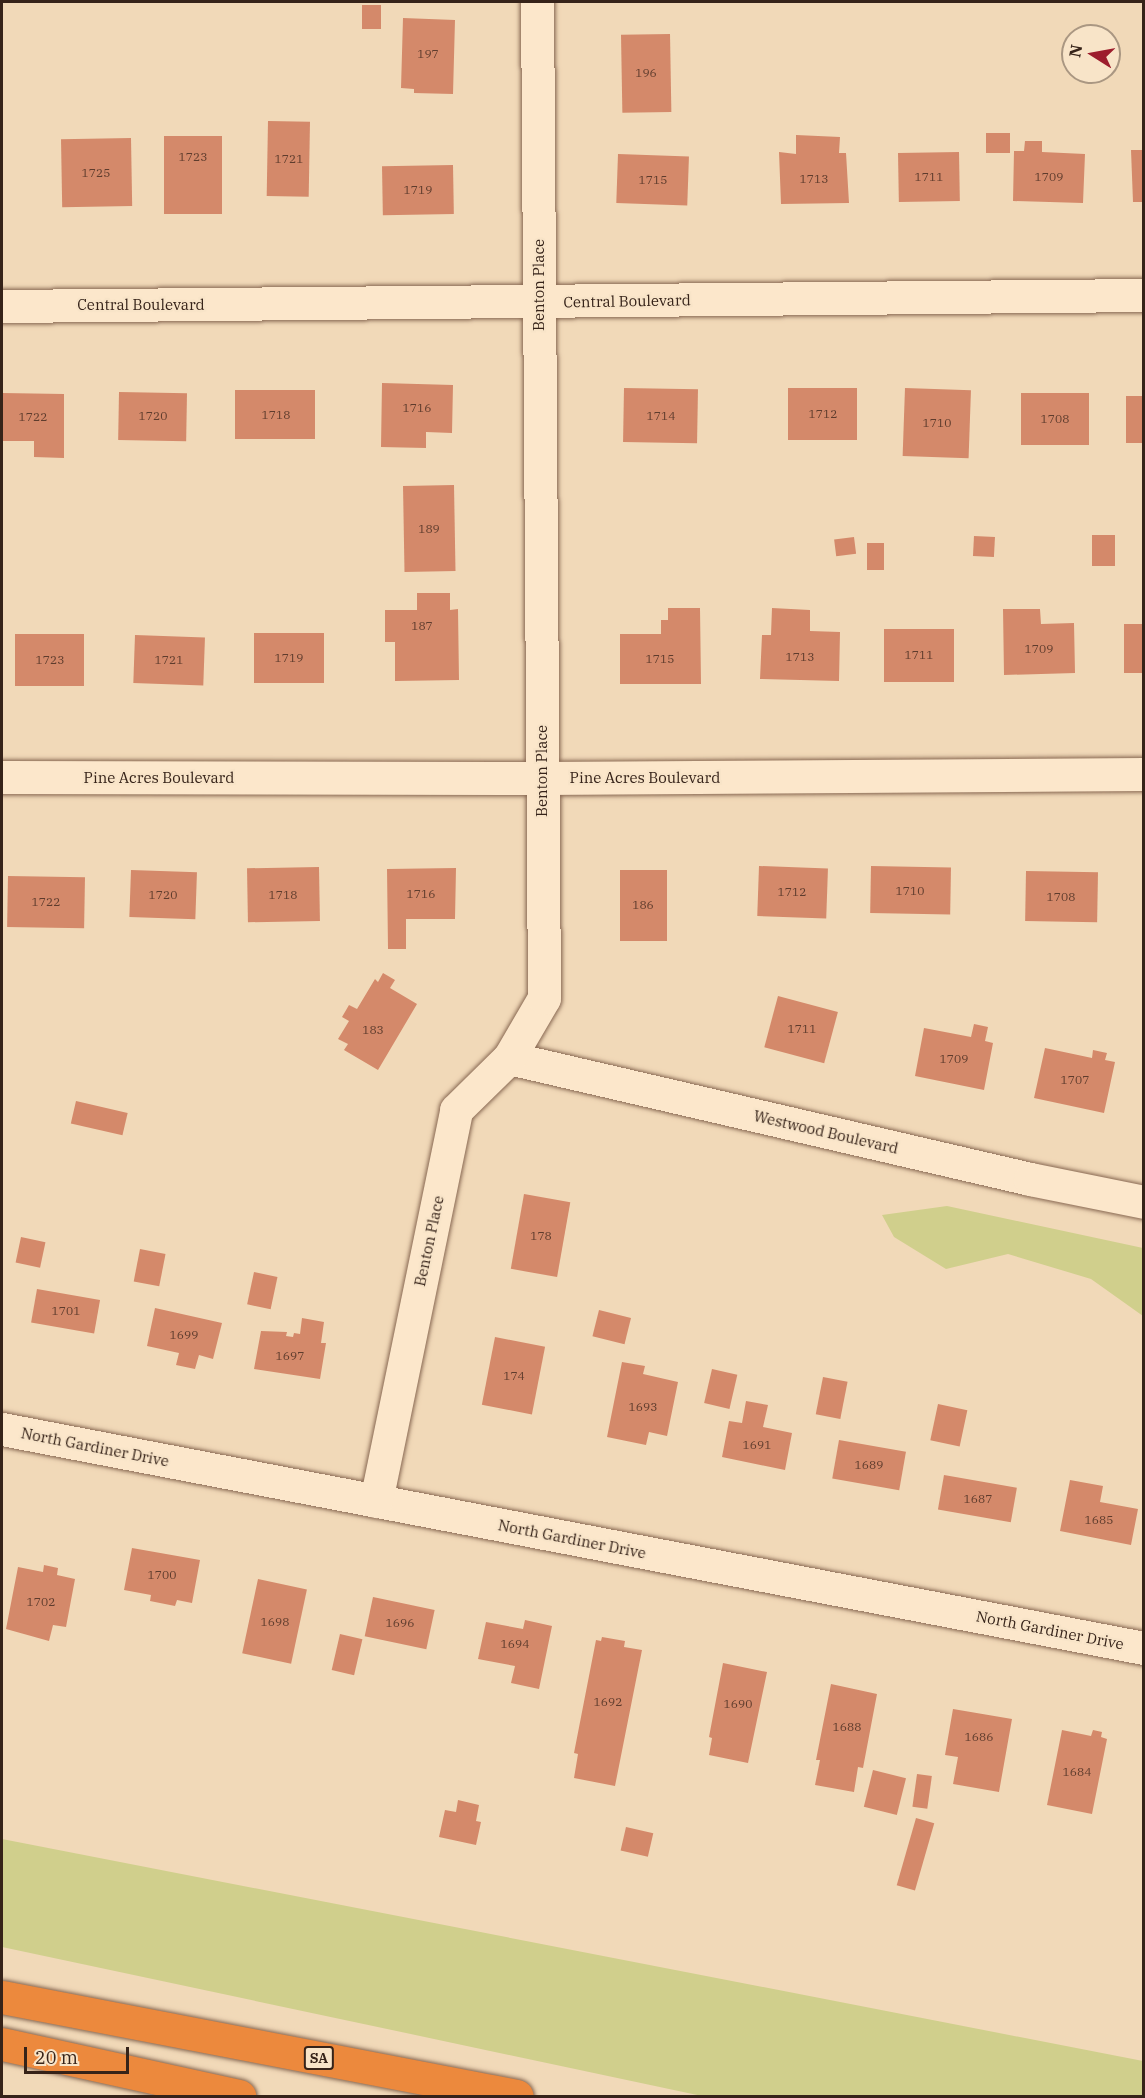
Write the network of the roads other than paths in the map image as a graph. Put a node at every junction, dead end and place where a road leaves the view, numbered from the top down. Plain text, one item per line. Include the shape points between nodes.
1 (537, 2) edge
2 (1143, 295) edge
3 (540, 302) junction
4 (2, 306) edge
5 (1143, 774) edge
6 (2, 777) edge
7 (542, 778) junction
8 (509, 1058) junction
9 (1143, 1202) edge
10 (2, 1429) edge
11 (376, 1501) junction
12 (1143, 1648) edge
13 (2, 1997) edge
14 (2, 2044) edge
15 (2, 2058) edge
16 (111, 2068) junction
17 (239, 2097) edge
18 (517, 2097) edge

1 - 3 street, Benton Place
2 - 3 street, Central Boulevard
3 - 4 street, Central Boulevard
3 - 7 street, Benton Place
5 - 7 street, Pine Acres Boulevard
6 - 7 street, Pine Acres Boulevard
7 - 8 street, Benton Place via 544,998
8 - 9 street, Westwood Boulevard
8 - 11 street, Benton Place via 456,1110
10 - 11 street, North Gardiner Drive
11 - 12 street, North Gardiner Drive
13 - 18 highway, SA
14 - 16 highway
15 - 16 highway
16 - 17 highway

